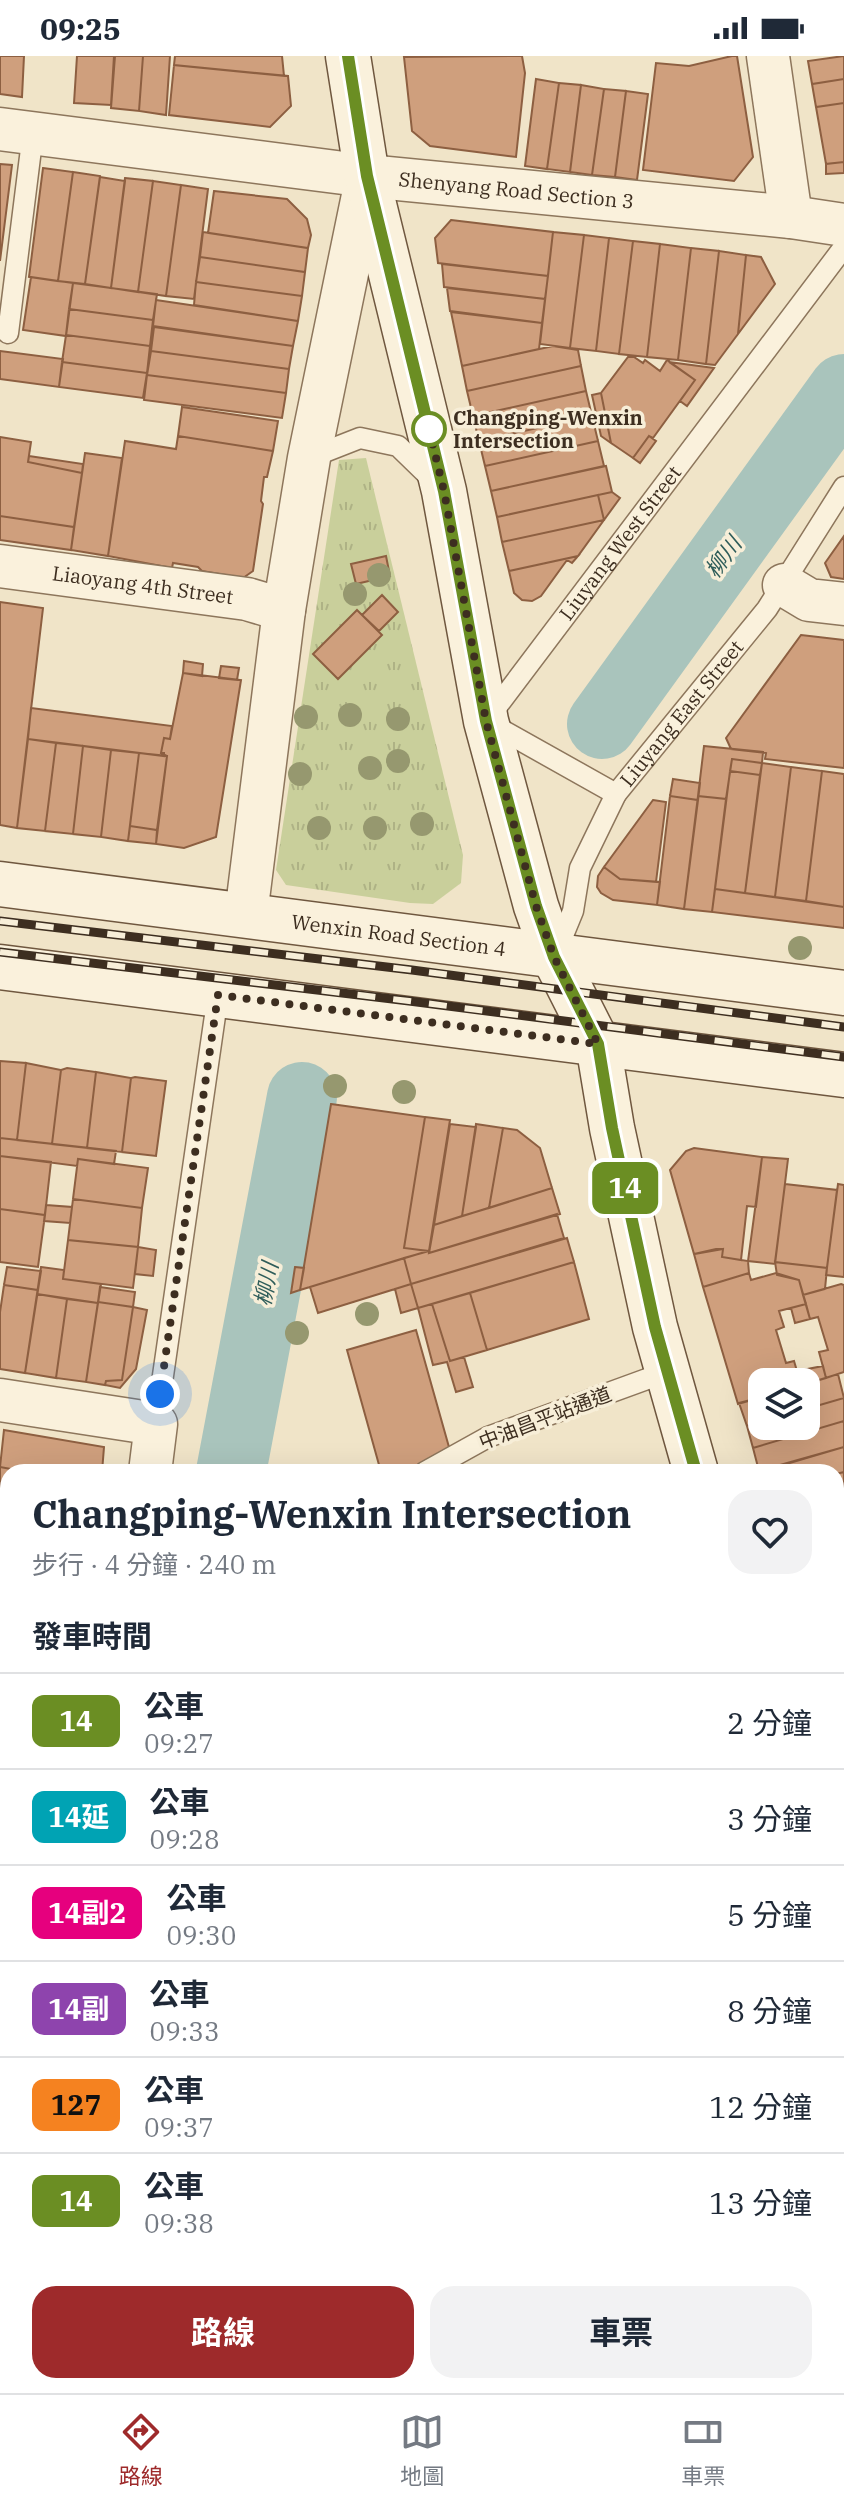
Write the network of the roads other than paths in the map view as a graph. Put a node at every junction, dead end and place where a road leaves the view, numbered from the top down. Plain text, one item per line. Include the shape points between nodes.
1 (348, 56) edge
2 (768, 56) edge
3 (16, 131) edge
4 (367, 176) junction
5 (791, 217) junction
6 (844, 225) edge
7 (844, 247) edge
8 (8, 333) dead end
9 (309, 458) junction
10 (844, 487) edge
11 (444, 491) junction
12 (0, 566) edge
13 (784, 585) junction
14 (844, 604) edge
15 (284, 610) junction
16 (486, 721) junction
17 (616, 794) junction
18 (0, 884) edge
19 (246, 915) junction
20 (554, 957) junction
21 (0, 967) edge
22 (844, 993) edge
23 (218, 995) junction
24 (598, 1044) junction
25 (844, 1075) edge
26 (669, 1371) junction
27 (0, 1400) edge
28 (156, 1424) junction
29 (151, 1464) edge
30 (439, 1464) edge
31 (694, 1464) edge

1 - 4 main road
2 - 5 street
3 - 4 street, Shenyang Road Section 3
3 - 8 lane
4 - 5 street, Shenyang Road Section 3
4 - 9 street
4 - 11 main road
5 - 6 street, Shenyang Road Section 3
7 - 16 lane, Liuyang West Street
9 - 11 lane via 360,438 398,446
9 - 15 street
10 - 13 lane, Liuyang East Street
11 - 16 main road
12 - 15 street, Liaoyang 4th Street via 247,599
13 - 14 street via 809,600
13 - 17 lane, Liuyang East Street
15 - 19 street
16 - 17 lane
16 - 20 main road
17 - 20 lane, Liuyang East Street via 580,868 573,911
18 - 19 main road, Wenxin Road Section 4
19 - 20 main road, Wenxin Road Section 4
20 - 22 main road, Wenxin Road Section 4
20 - 24 main road
21 - 23 main road
23 - 24 main road
23 - 28 lane
24 - 25 main road
24 - 26 main road via 612,1128
26 - 30 lane, 中油昌平站通道 via 488,1437
26 - 31 main road
27 - 28 street
28 - 29 street

